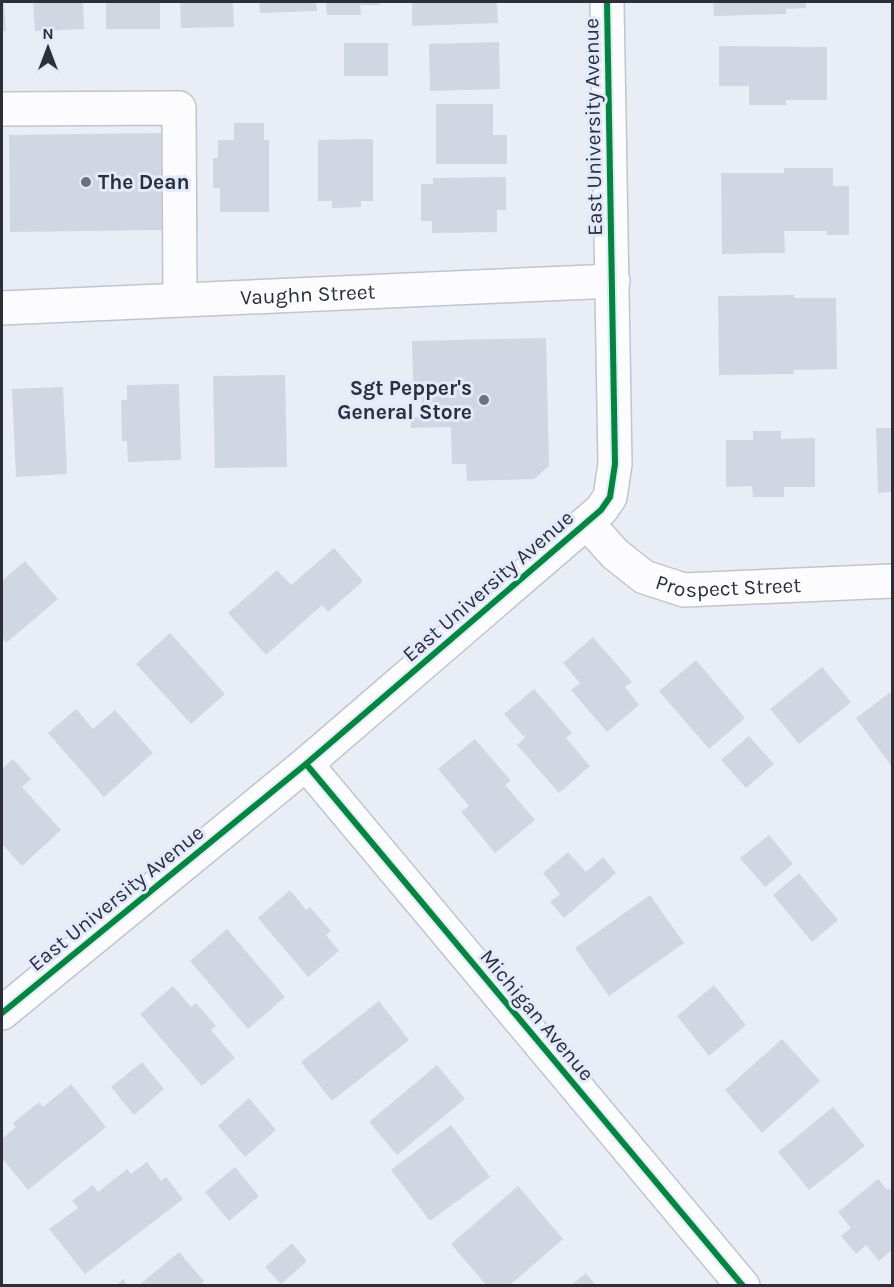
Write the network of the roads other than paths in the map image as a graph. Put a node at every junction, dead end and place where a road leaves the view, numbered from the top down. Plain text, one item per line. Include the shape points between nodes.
1 (607, 2) edge
2 (2, 108) edge
3 (613, 281) junction
4 (180, 300) junction
5 (2, 308) edge
6 (587, 523) junction
7 (892, 581) edge
8 (306, 764) junction
9 (2, 1013) edge
10 (743, 1286) edge

1 - 3 street, East University Avenue
2 - 4 street via 179,108
3 - 4 street, Vaughn Street
3 - 6 street, East University Avenue via 614,480 610,497
4 - 5 street, Vaughn Street
6 - 7 street, Prospect Street via 615,554 645,577 684,590
6 - 8 street, East University Avenue
8 - 9 street, East University Avenue
8 - 10 street, Michigan Avenue

